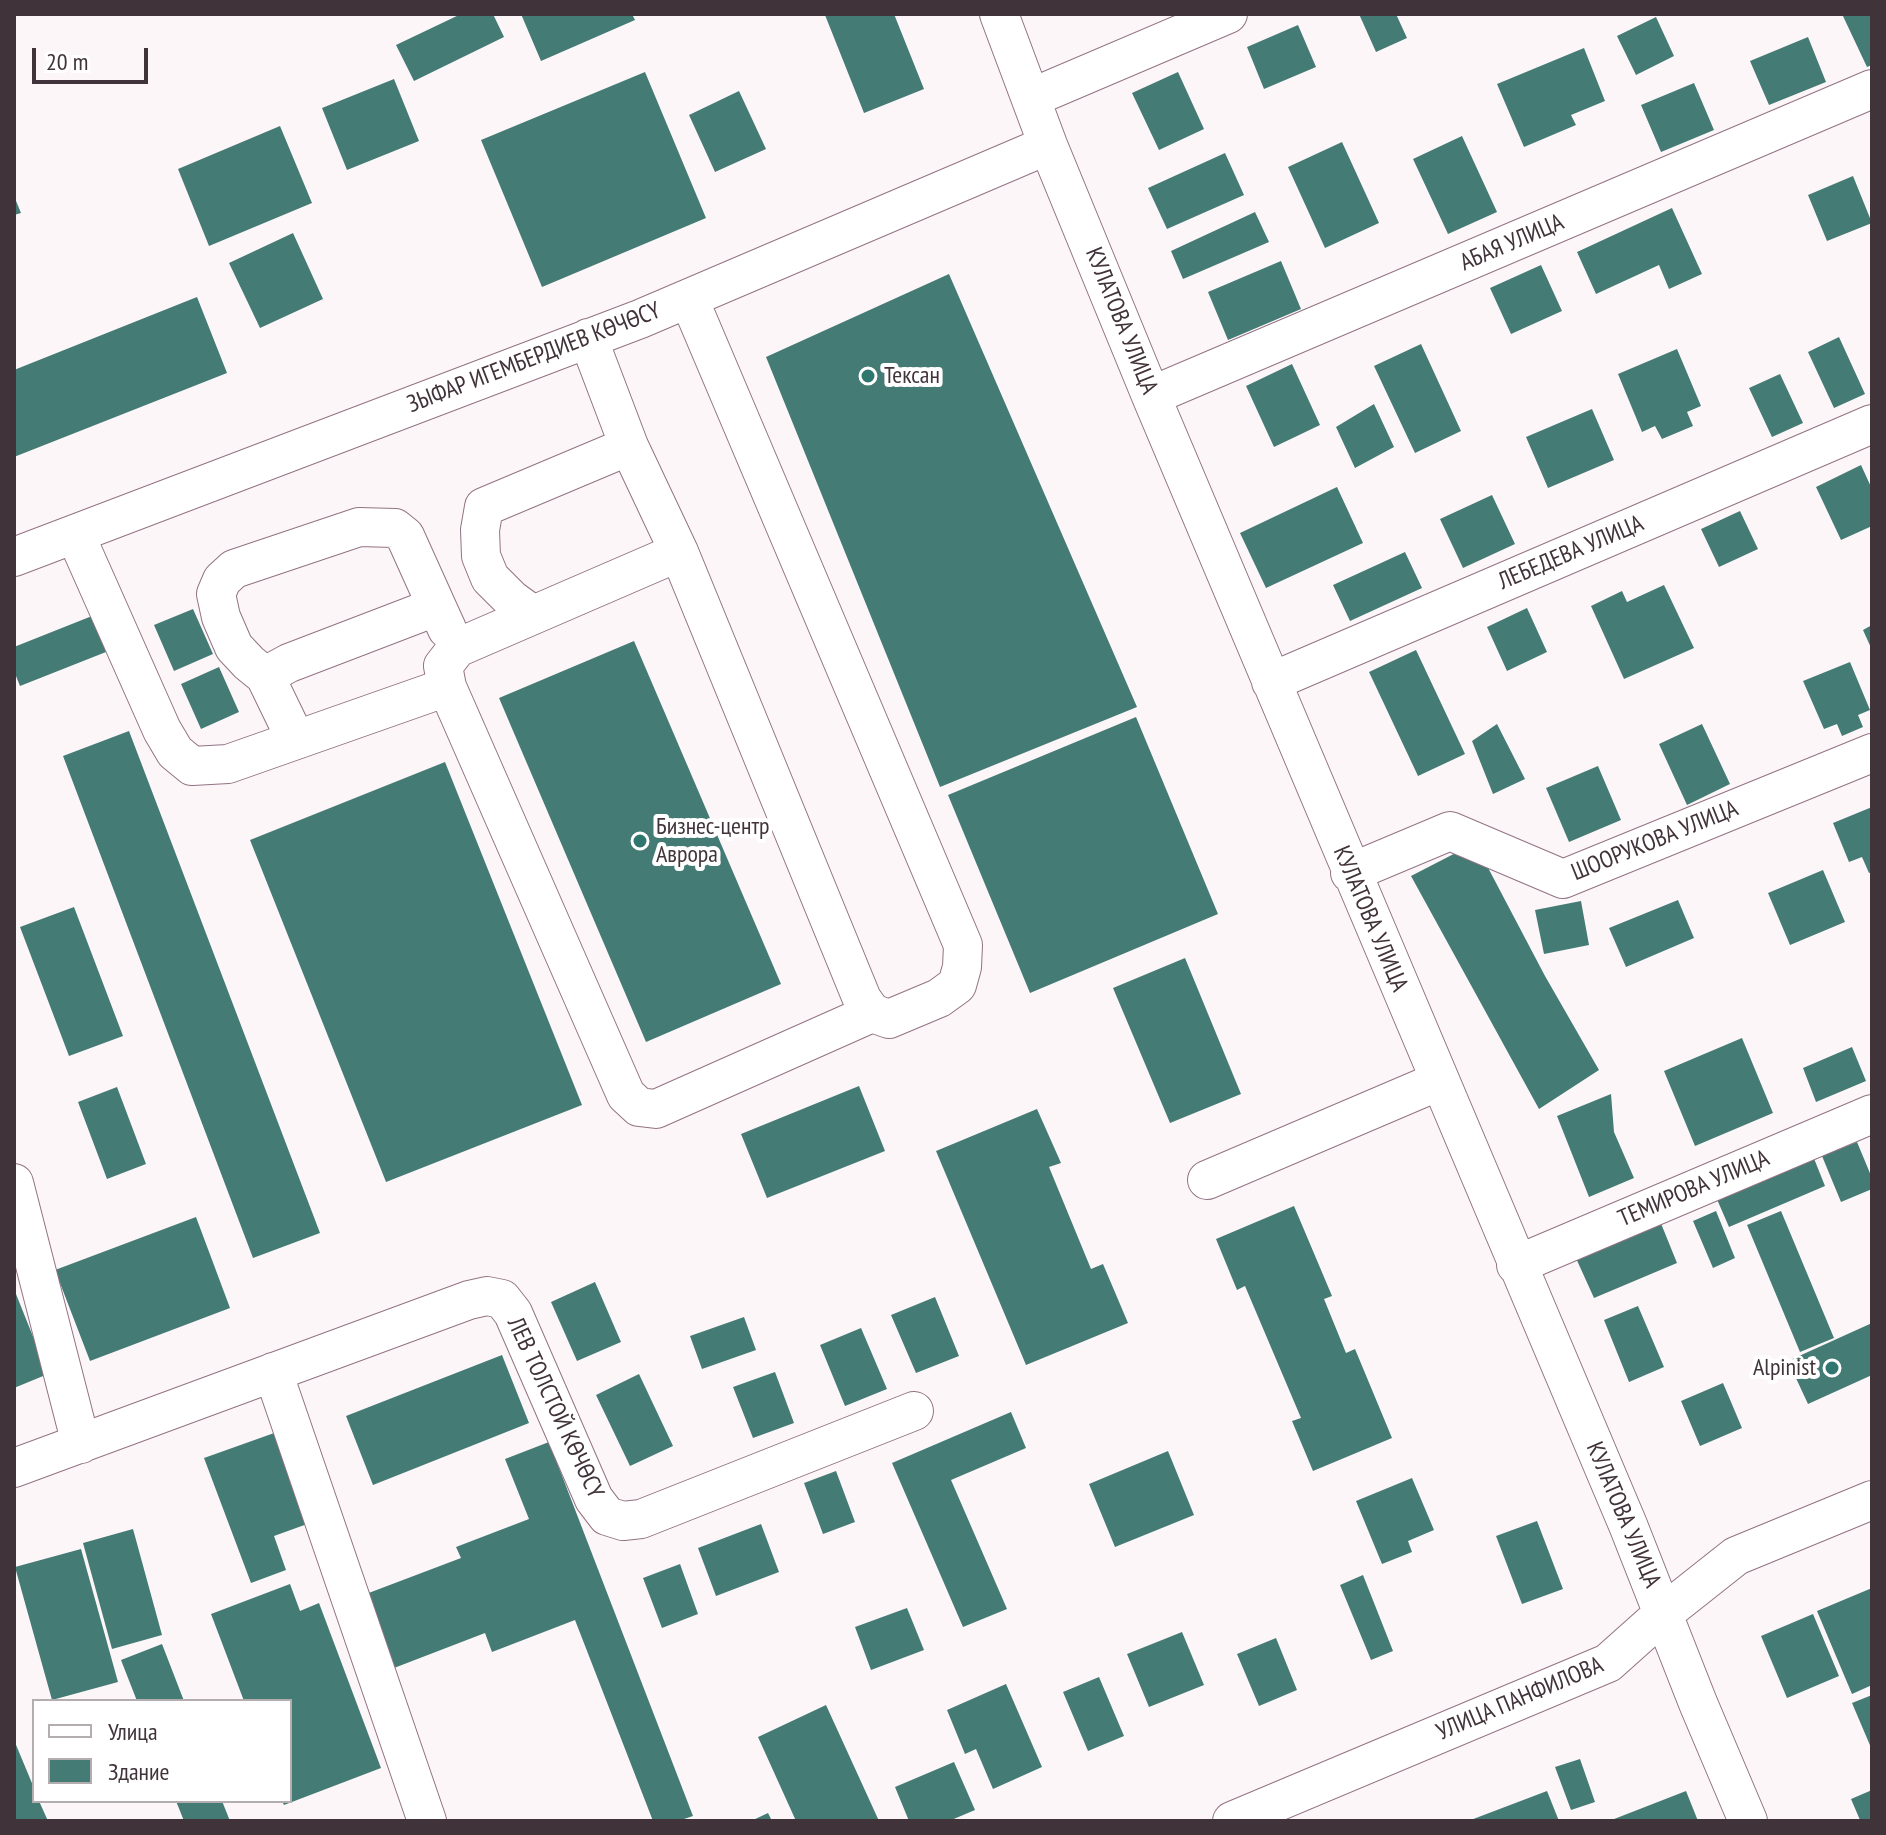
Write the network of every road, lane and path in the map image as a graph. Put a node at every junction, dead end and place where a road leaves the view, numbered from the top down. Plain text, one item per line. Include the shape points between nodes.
1 (999, 14) edge
2 (1228, 14) edge
3 (1872, 89) edge
4 (1031, 98) junction
5 (1048, 145) junction
6 (689, 299) junction
7 (588, 338) junction
8 (1151, 396) junction
9 (1872, 424) edge
10 (629, 446) junction
11 (75, 534) junction
12 (679, 552) junction
13 (14, 557) edge
14 (437, 607) junction
15 (533, 615) junction
16 (457, 648) junction
17 (265, 676) junction
18 (1271, 682) junction
19 (447, 687) junction
20 (296, 740) junction
21 (1872, 753) edge
22 (1350, 873) junction
23 (872, 1013) junction
24 (1439, 1081) junction
25 (1872, 1114) edge
26 (1207, 1180) dead end
27 (14, 1183) edge
28 (1516, 1265) junction
29 (273, 1372) junction
30 (914, 1411) dead end
31 (81, 1444) junction
32 (14, 1468) edge
33 (1872, 1500) edge
34 (1664, 1613) junction
35 (427, 1821) edge
36 (1232, 1821) edge
37 (1748, 1821) edge

1 - 4 street, КУЛАТОВА УЛИЦА
2 - 4 street
3 - 8 street, АБАЯ УЛИЦА
4 - 5 street, КУЛАТОВА УЛИЦА
5 - 6 street, ЗЫФАР ИГЕМБЕРДИЕВ КӨЧӨСҮ
5 - 8 street, КУЛАТОВА УЛИЦА
6 - 7 street, ЗЫФАР ИГЕМБЕРДИЕВ КӨЧӨСҮ
6 - 23 street via 963,945 957,985 889,1019
7 - 10 street
7 - 11 street, ЗЫФАР ИГЕМБЕРДИЕВ КӨЧӨСҮ
8 - 18 street, КУЛАТОВА УЛИЦА
9 - 18 street, ЛЕБЕДЕВА УЛИЦА
10 - 12 street
10 - 15 street via 484,507 481,556 490,578
11 - 13 street, ЗЫФАР ИГЕМБЕРДИЕВ КӨЧӨСҮ
11 - 20 street via 175,752 192,766 206,767
12 - 15 street
12 - 23 street
14 - 16 street
14 - 17 street
14 - 17 street via 405,536 395,528 359,527 234,569 216,594 221,617 234,647
15 - 16 street
16 - 19 street via 443,666
17 - 20 street
18 - 22 street, КУЛАТОВА УЛИЦА
19 - 20 street
19 - 23 street via 626,1095 639,1107 656,1109
21 - 22 street, ШООРУКОВА УЛИЦА via 1563,879 1450,831
22 - 24 street, КУЛАТОВА УЛИЦА
24 - 26 street
24 - 28 street, КУЛАТОВА УЛИЦА
25 - 28 street, ТЕМИРОВА УЛИЦА
27 - 31 street
28 - 34 street, КУЛАТОВА УЛИЦА
29 - 30 street, ЛЕВ ТОЛСТОЙ КӨЧӨСҮ via 469,1300 502,1299 513,1313 594,1499 607,1516 623,1521 641,1519
29 - 31 street, ЛЕВ ТОЛСТОЙ КӨЧӨСҮ
29 - 35 street
31 - 32 street, ЛЕВ ТОЛСТОЙ КӨЧӨСҮ
33 - 34 street, УЛИЦА ПАНФИЛОВА via 1736,1556
34 - 36 street, УЛИЦА ПАНФИЛОВА via 1608,1663
34 - 37 street, КУЛАТОВА УЛИЦА

